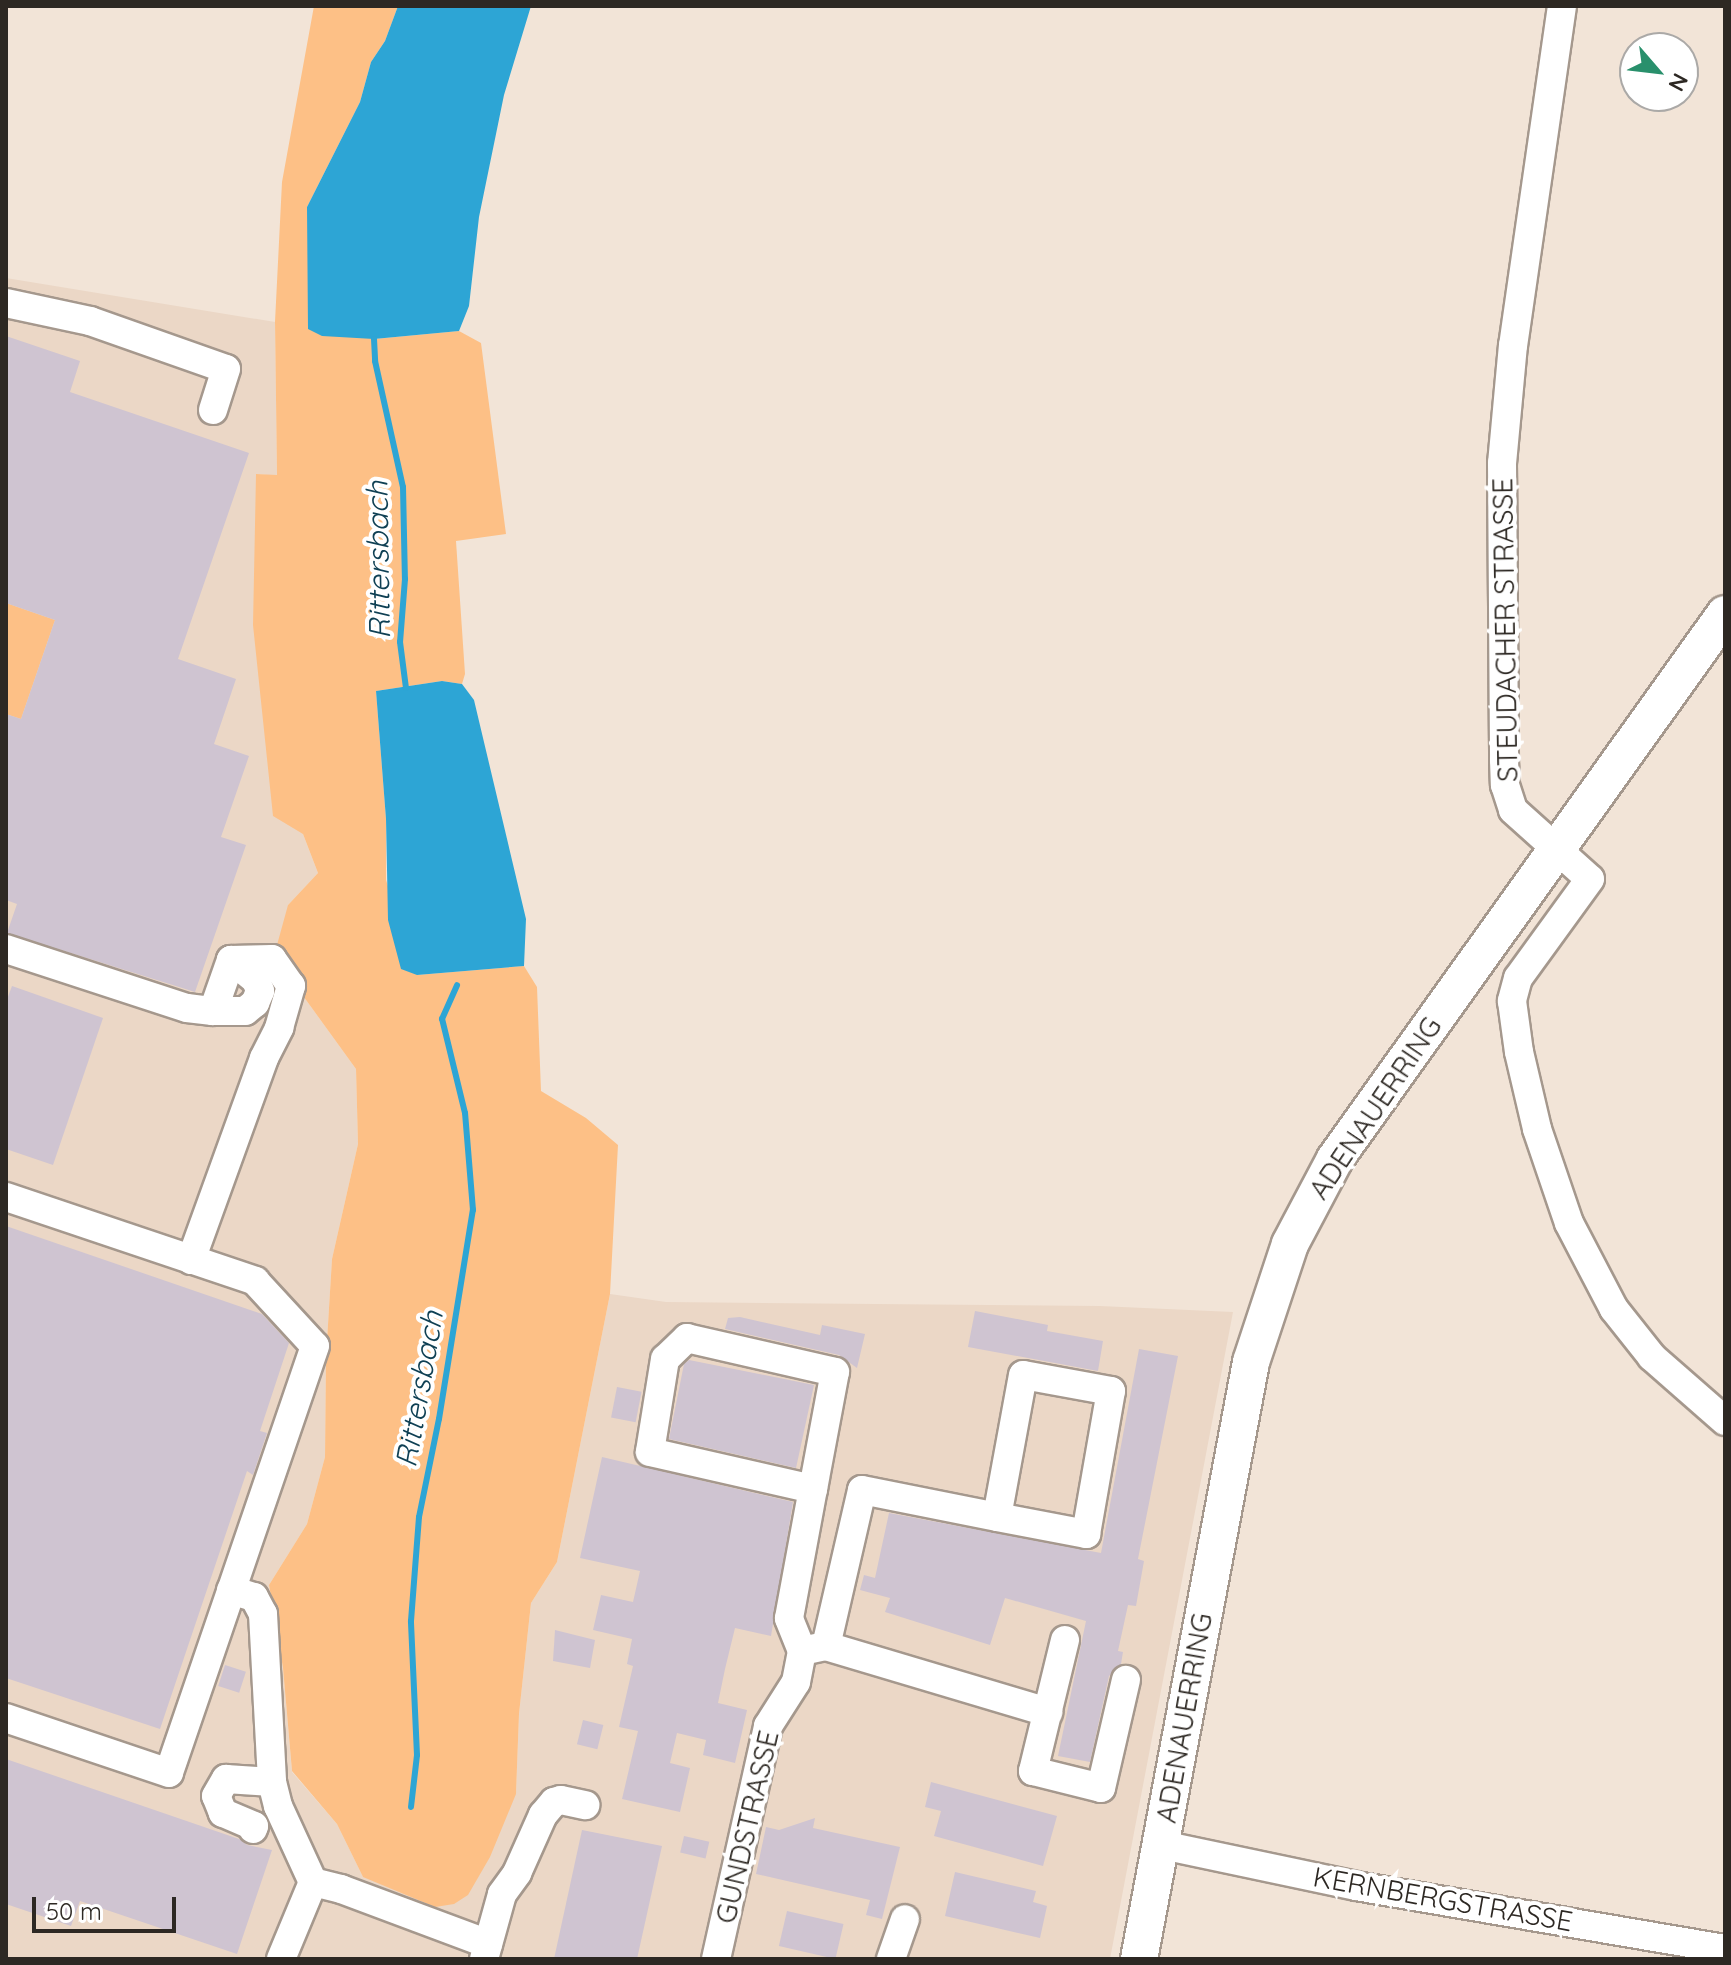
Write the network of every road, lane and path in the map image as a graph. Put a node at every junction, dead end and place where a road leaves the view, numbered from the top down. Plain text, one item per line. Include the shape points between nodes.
1 (1562, 6) edge
2 (6, 303) edge
3 (213, 410) dead end
4 (1725, 614) edge
5 (1559, 850) junction
6 (6, 949) edge
7 (6, 1197) edge
8 (191, 1260) junction
9 (1725, 1421) edge
10 (813, 1489) junction
11 (997, 1517) junction
12 (231, 1590) junction
13 (1065, 1640) dead end
14 (814, 1648) junction
15 (1126, 1680) dead end
16 (1039, 1709) junction
17 (6, 1718) edge
18 (272, 1782) junction
19 (585, 1805) dead end
20 (253, 1829) dead end
21 (1162, 1845) junction
22 (313, 1882) junction
23 (905, 1919) dead end
24 (1725, 1949) edge
25 (476, 1950) edge
26 (281, 1959) edge
27 (716, 1959) edge
28 (891, 1959) edge
29 (1139, 1959) edge

1 - 5 street, STEUDACHER STRASSE via 1513,345 1502,479 1505,785 1513,810
2 - 3 street via 90,321 226,369
4 - 5 main road, ADENAUERRING
5 - 9 street, STEUDACHER STRASSE via 1590,879 1518,978 1512,1001 1537,1129 1569,1223 1614,1309 1652,1357
5 - 21 main road, ADENAUERRING via 1335,1159 1278,1274 1251,1362
6 - 8 street via 187,1008 213,1011 231,960 272,959 291,986
7 - 8 street
8 - 12 street via 255,1281 315,1346
10 - 10 street via 650,1452 665,1359 687,1338 835,1372
10 - 14 street via 789,1618
11 - 11 street via 1086,1534 1111,1391 1023,1375
11 - 14 street, GUNDSTRASSE via 862,1490
12 - 17 street via 169,1773
12 - 18 street via 254,1597 263,1614
13 - 16 street
14 - 16 street
14 - 27 street, GUNDSTRASSE via 768,1726
15 - 16 street via 1101,1788 1033,1771
18 - 20 street via 226,1779 216,1796 223,1813
18 - 22 street
19 - 25 street via 561,1800 549,1807
21 - 24 street, KERNBERGSTRASSE via 1356,1886
21 - 29 main road, ADENAUERRING
22 - 25 street via 341,1889
22 - 26 street
23 - 28 street

